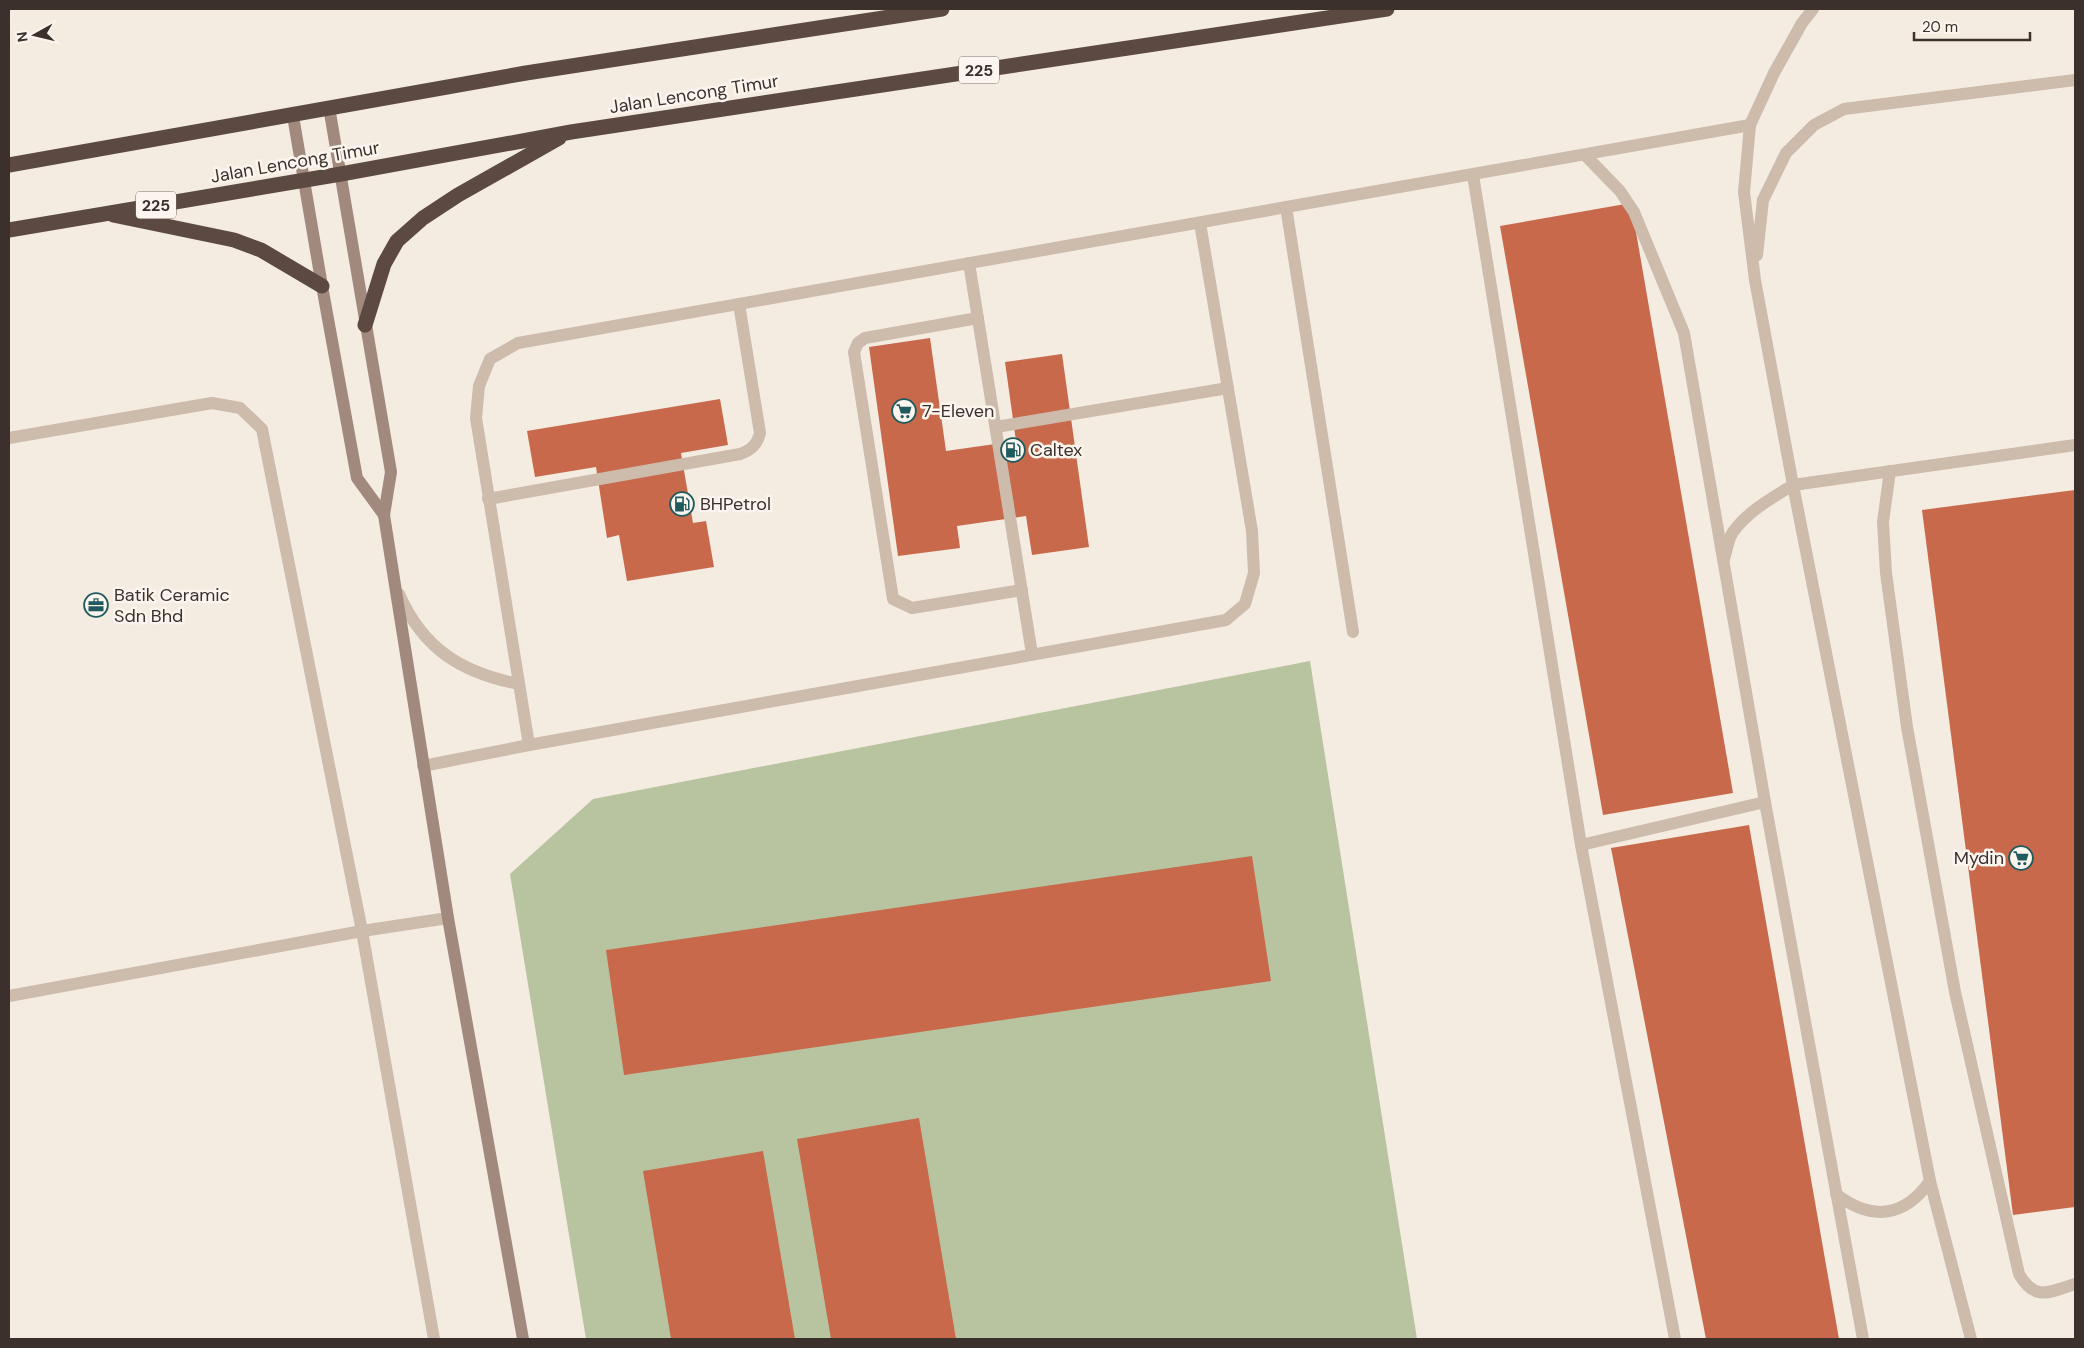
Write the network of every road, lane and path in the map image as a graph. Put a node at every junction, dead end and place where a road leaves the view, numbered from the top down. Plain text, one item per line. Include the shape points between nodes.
1 (942, 9) edge
2 (1387, 9) edge
3 (1813, 9) edge
4 (2075, 80) edge
5 (330, 107) junction
6 (293, 116) junction
7 (1750, 125) junction
8 (571, 132) junction
9 (1585, 155) junction
10 (9, 165) edge
11 (341, 174) junction
12 (1473, 174) junction
13 (303, 180) junction
14 (1286, 207) junction
15 (105, 213) junction
16 (1200, 223) junction
17 (9, 230) edge
18 (969, 263) junction
19 (1755, 280) junction
20 (322, 286) junction
21 (739, 304) junction
22 (978, 318) junction
23 (365, 325) junction
24 (1228, 388) junction
25 (996, 427) junction
26 (9, 438) edge
27 (2075, 445) edge
28 (1890, 471) junction
29 (1793, 485) junction
30 (488, 499) junction
31 (384, 515) junction
32 (1723, 561) junction
33 (395, 585) junction
34 (1022, 590) junction
35 (1353, 632) dead end
36 (1032, 654) junction
37 (519, 684) junction
38 (529, 745) junction
39 (423, 766) junction
40 (1765, 802) junction
41 (1581, 845) junction
42 (448, 918) junction
43 (362, 931) junction
44 (9, 996) edge
45 (1930, 1181) junction
46 (1836, 1194) junction
47 (2075, 1284) edge
48 (434, 1339) edge
49 (523, 1339) edge
50 (1675, 1339) edge
51 (1863, 1339) edge
52 (1971, 1339) edge

1 - 5 highway via 526,73
2 - 8 highway, Jalan Lencong Timur / 225
3 - 7 street via 1774,73
4 - 19 street via 1844,109 1814,125 1786,153 1763,200
5 - 6 highway
5 - 11 street
6 - 10 highway
6 - 13 street
7 - 9 street
7 - 19 street via 1744,192
8 - 11 highway, Jalan Lencong Timur / 225
8 - 23 highway via 450,200 422,218 397,241 384,264
9 - 12 street
9 - 32 street via 1620,191 1634,212 1684,333
11 - 13 highway, Jalan Lencong Timur / 225
11 - 23 street
12 - 14 street
12 - 41 street
13 - 15 highway, Jalan Lencong Timur / 225
13 - 20 street
14 - 16 street
14 - 35 street
15 - 17 highway, Jalan Lencong Timur / 225
15 - 20 highway via 234,240 261,250
16 - 18 street
16 - 24 street
18 - 21 street
18 - 22 street
19 - 29 street
20 - 31 street via 357,478
21 - 30 street via 518,343 490,359 478,386 476,418
21 - 30 street via 760,433 758,442 748,451
22 - 25 street
22 - 34 street via 866,338 858,343 854,352 888,571 893,599 912,608
23 - 31 street via 391,472
24 - 25 street
24 - 36 street via 1252,531 1254,573 1245,604 1226,620
25 - 34 street
26 - 43 street via 212,403 240,408 262,429
27 - 28 street
28 - 29 street
28 - 47 street via 1883,522 1886,573 1907,727 1955,992 2019,1274 2026,1286 2036,1292
29 - 32 street via 1756,509 1732,533
29 - 45 street
30 - 37 street
31 - 33 street
32 - 40 street
33 - 37 street via 407,612 424,637 446,656 469,670
33 - 39 street
34 - 36 street
36 - 38 street
37 - 38 street
38 - 39 street
39 - 42 street
40 - 41 street
40 - 46 street
41 - 50 street
42 - 43 street
42 - 49 street
43 - 44 street
43 - 48 street
45 - 46 street via 1908,1204 1878,1213 1849,1204
45 - 52 street
46 - 51 street

